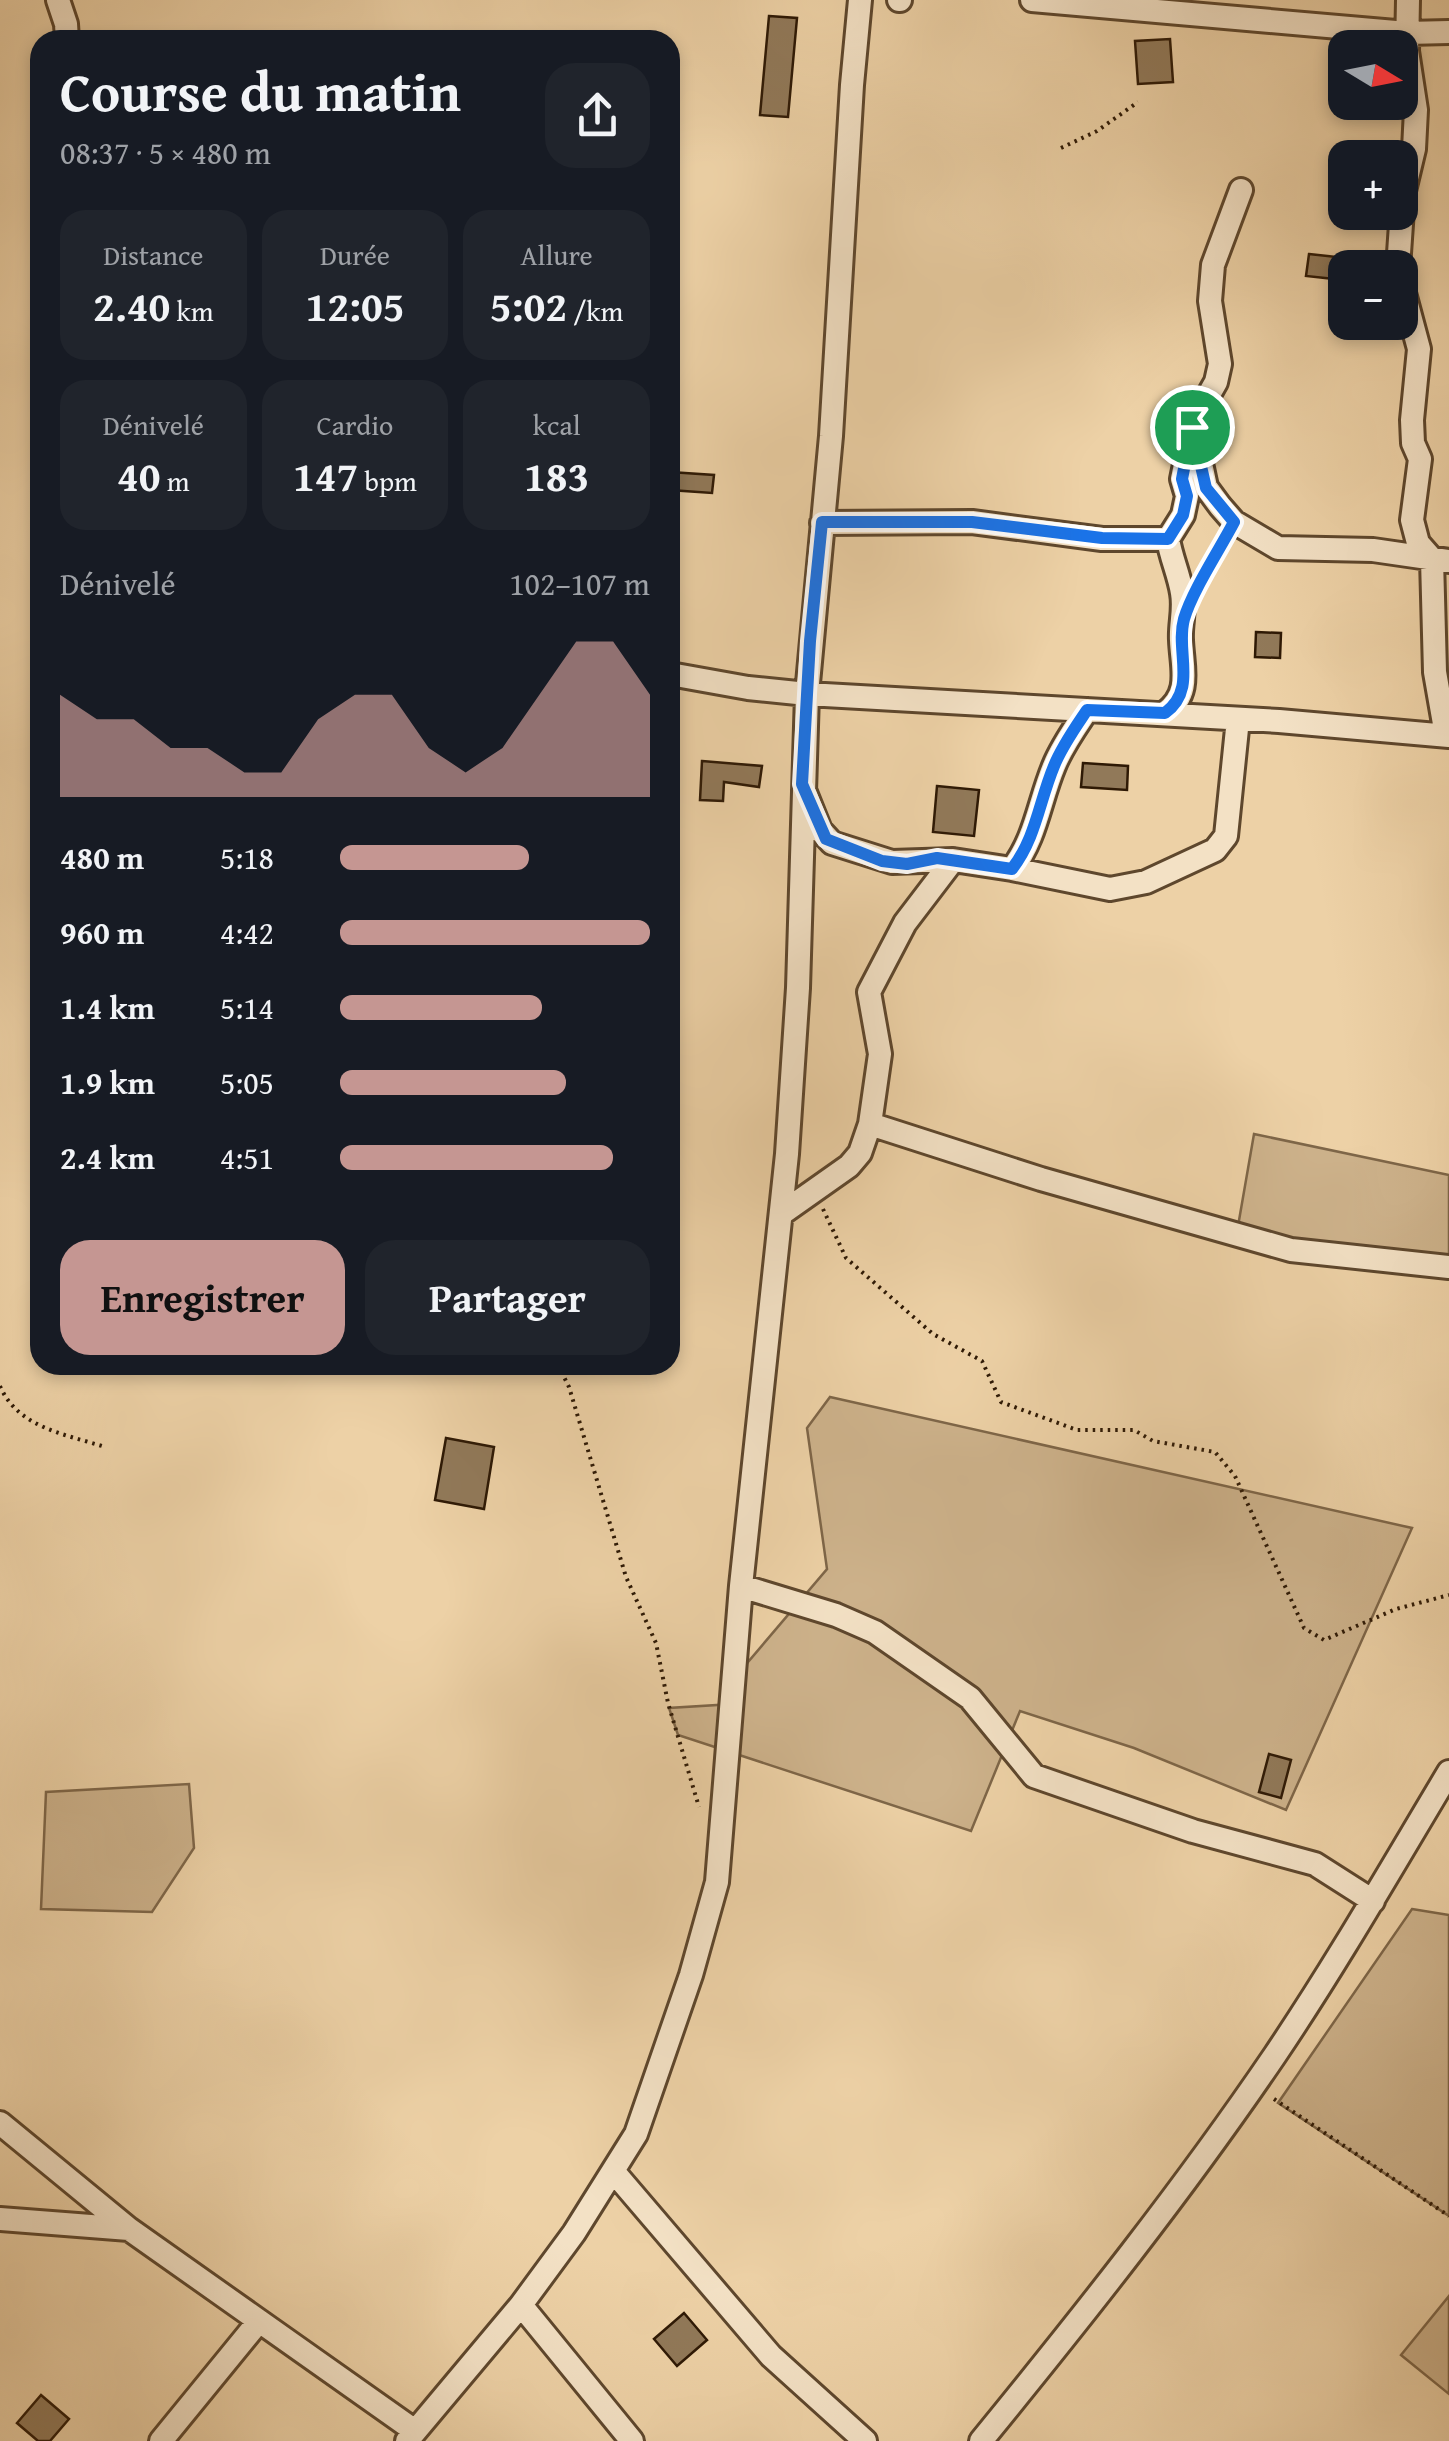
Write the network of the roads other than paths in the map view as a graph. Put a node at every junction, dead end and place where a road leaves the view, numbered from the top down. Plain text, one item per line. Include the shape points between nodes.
1 (58, 0) edge
2 (860, 0) edge
3 (1032, 0) edge
4 (1408, 0) edge
5 (66, 30) edge
6 (1384, 30) edge
7 (1407, 30) edge
8 (1418, 32) edge
9 (1449, 32) edge
10 (1415, 120) edge
11 (1242, 190) dead end
12 (1399, 250) edge
13 (1417, 340) edge
14 (1192, 427) junction
15 (822, 522) junction
16 (1168, 539) junction
17 (1441, 560) edge
18 (680, 676) edge
19 (807, 694) junction
20 (1087, 710) junction
21 (1165, 713) junction
22 (1238, 719) junction
23 (1448, 736) edge
24 (802, 784) junction
25 (954, 860) junction
26 (1012, 869) junction
27 (870, 1124) junction
28 (781, 1214) junction
29 (1449, 1266) edge
30 (741, 1586) junction
31 (1449, 1772) edge
32 (1373, 1901) junction
33 (0, 2123) edge
34 (612, 2172) junction
35 (0, 2219) edge
36 (129, 2228) junction
37 (522, 2305) junction
38 (259, 2320) junction
39 (411, 2436) edge
40 (161, 2441) edge
41 (632, 2441) edge
42 (865, 2441) edge
43 (981, 2441) edge

1 - 5 street
2 - 15 street
3 - 6 street
4 - 7 street
8 - 9 street
10 - 12 street
11 - 14 street via 1213,265 1210,301 1220,364
13 - 17 street via 1412,420 1420,459 1412,520 1418,544
14 - 16 street via 1183,515
14 - 17 street via 1206,488 1234,522 1278,548
15 - 16 street via 972,522
15 - 19 street
16 - 21 street via 1182,595 1186,662 1177,700
17 - 23 street via 1435,672
18 - 19 street
19 - 20 street
19 - 24 street
20 - 21 street
20 - 26 street via 1056,760 1030,845
21 - 22 street
22 - 23 street
22 - 26 street via 1226,836 1215,850 1146,882 1110,888
24 - 25 street via 832,843 892,862
24 - 28 street via 798,988
25 - 26 street
25 - 27 street via 905,923 869,992 880,1054
27 - 28 street via 849,1166
27 - 29 street via 1291,1250
28 - 30 street
30 - 32 street via 876,1632 970,1698 1034,1776 1315,1864
30 - 34 street via 716,1882 636,2134
31 - 32 street
32 - 43 street via 1256,2081 1128,2258
33 - 36 street
34 - 37 street
34 - 42 street via 771,2356
35 - 36 street
36 - 38 street
37 - 39 street
37 - 41 street
38 - 39 street
38 - 40 street

